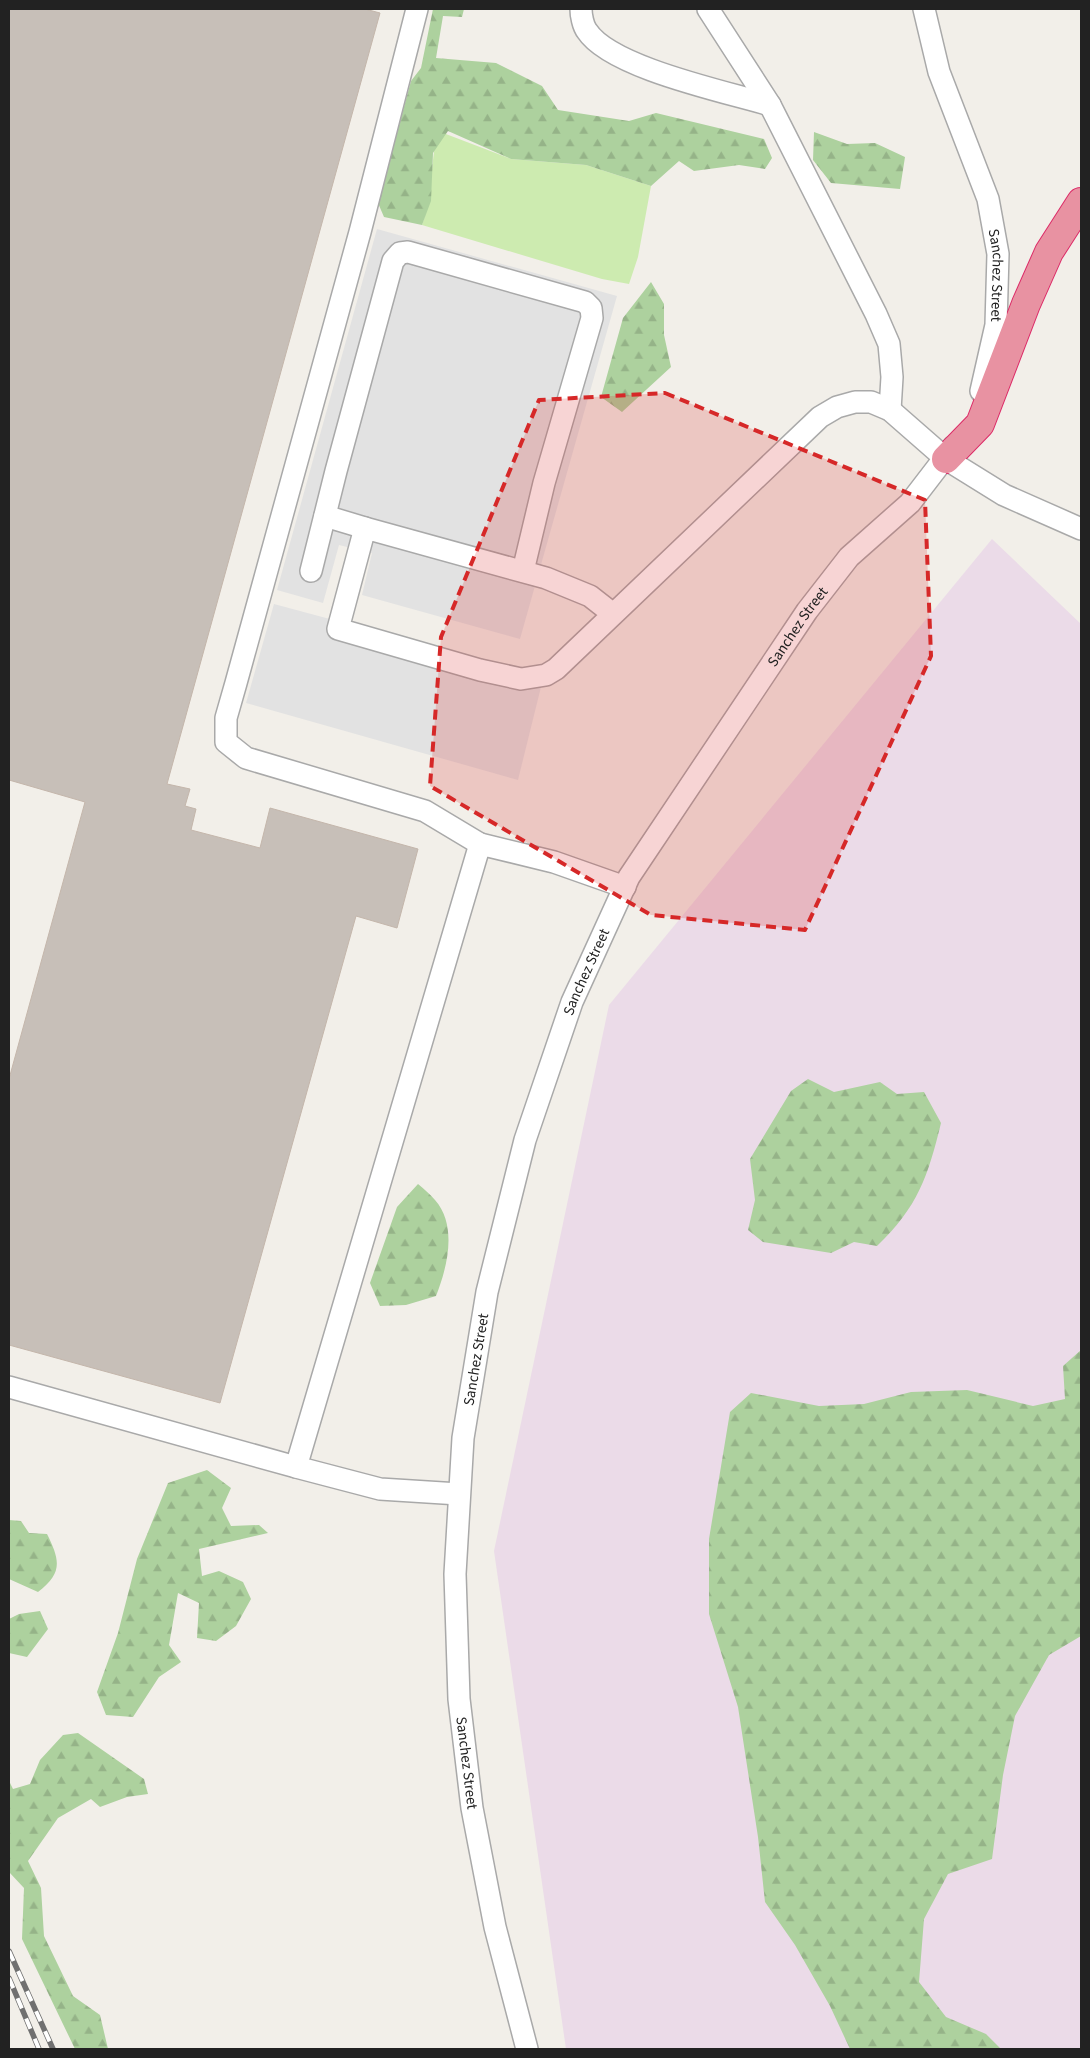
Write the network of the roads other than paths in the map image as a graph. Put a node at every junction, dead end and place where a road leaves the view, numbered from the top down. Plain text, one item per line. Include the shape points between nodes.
1 (417, 9) edge
2 (581, 9) edge
3 (708, 9) edge
4 (924, 9) edge
5 (770, 105) junction
6 (1081, 202) edge
7 (890, 410) junction
8 (946, 459) junction
9 (325, 516) junction
10 (365, 528) junction
11 (1081, 529) edge
12 (311, 571) dead end
13 (523, 572) junction
14 (613, 614) junction
15 (480, 844) junction
16 (625, 887) junction
17 (9, 1388) edge
18 (296, 1468) junction
19 (459, 1494) junction
20 (527, 2049) edge

1 - 15 street via 360,232 226,718 226,742 246,758 425,811
2 - 5 street via 587,31 628,61
3 - 5 street
4 - 8 street, Sanchez Street via 939,72 988,199 998,254 996,325 987,370 974,411
5 - 7 street via 889,344
6 - 8 highway via 1049,252 980,424
7 - 8 street
7 - 14 street via 871,402 855,402 820,417
8 - 11 street via 1004,495
8 - 16 street, Sanchez Street via 910,503 849,557 807,612 705,761
9 - 10 street
9 - 12 street
9 - 13 street via 393,261 400,253 408,252 586,302 591,308 592,318 544,482
10 - 13 street
10 - 14 street via 338,629 521,679 546,675 556,669
13 - 14 street via 572,587
15 - 16 street via 554,862
15 - 18 street
16 - 19 street, Sanchez Street via 572,1002 525,1140 486,1292 463,1438
17 - 18 street
18 - 19 street via 380,1489
19 - 20 street, Sanchez Street via 455,1574 459,1699 472,1808 495,1927

